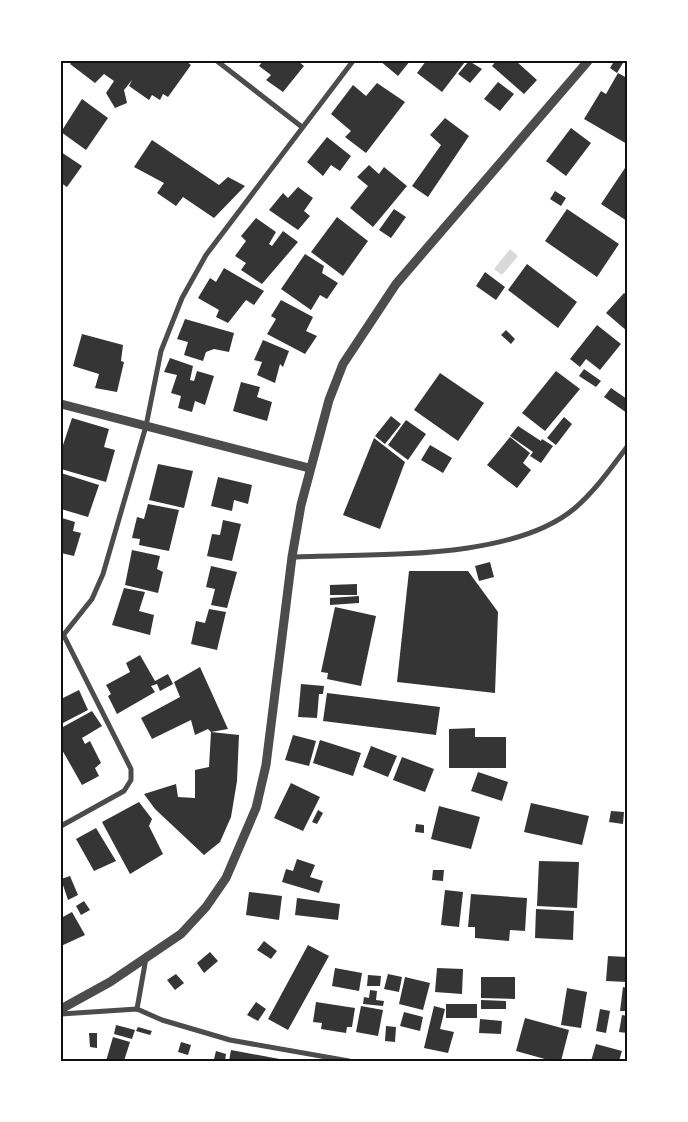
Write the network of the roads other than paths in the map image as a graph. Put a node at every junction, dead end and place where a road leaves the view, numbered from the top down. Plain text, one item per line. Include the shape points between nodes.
1 (218, 61) edge
2 (353, 61) edge
3 (588, 61) edge
4 (302, 127) junction
5 (61, 404) edge
6 (146, 426) junction
7 (627, 447) edge
8 (309, 468) junction
9 (292, 558) junction
10 (63, 637) edge
11 (61, 826) edge
12 (147, 957) junction
13 (61, 1008) edge
14 (137, 1009) junction
15 (61, 1014) edge
16 (349, 1061) edge

1 - 4 street
2 - 4 street
3 - 8 street via 396,284 366,327 343,364
4 - 6 street via 206,255 182,298 161,351
5 - 6 street
6 - 8 street
6 - 10 street via 103,574 92,599
7 - 9 street via 575,508 550,525 524,535 425,552
8 - 9 street
9 - 12 street via 266,765 256,808 226,878 206,907 182,934
10 - 11 street via 131,769 131,780 124,791
12 - 13 street via 110,982
12 - 14 street
14 - 15 street
14 - 16 street via 171,1023 230,1040

